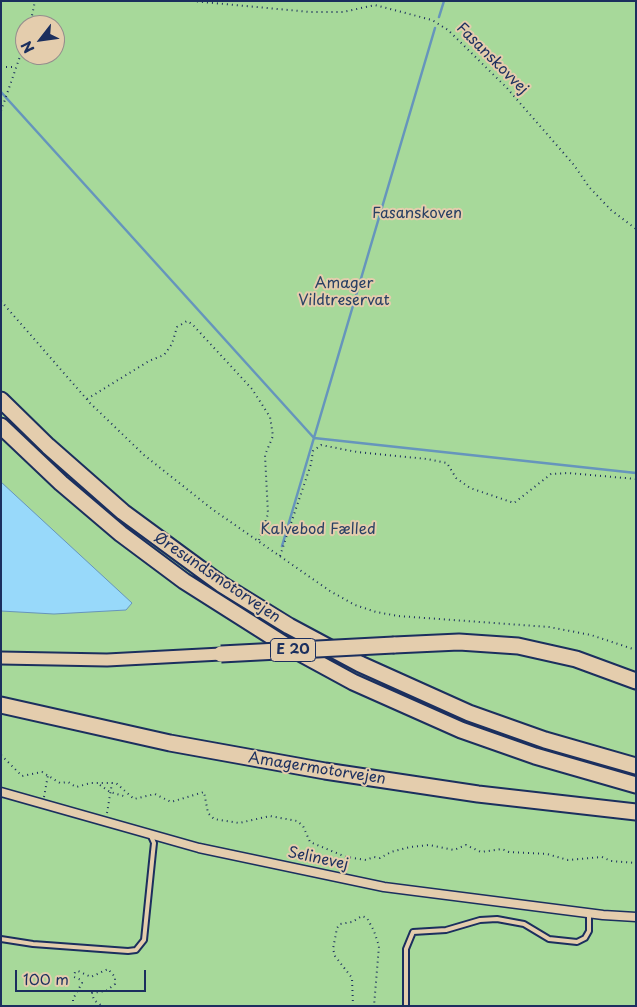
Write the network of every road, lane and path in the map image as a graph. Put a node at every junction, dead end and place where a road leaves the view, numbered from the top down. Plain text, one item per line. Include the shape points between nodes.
1 (35, 1) edge
2 (192, 1) edge
3 (32, 15) edge
4 (1, 67) edge
5 (15, 67) joint
6 (1, 111) edge
7 (636, 229) edge
8 (1, 301) edge
9 (87, 399) junction
10 (1, 400) edge
11 (1, 426) edge
12 (636, 480) edge
13 (259, 540) junction
14 (280, 556) junction
15 (636, 650) edge
16 (221, 654) joint
17 (1, 658) edge
18 (636, 681) edge
19 (1, 705) edge
20 (1, 754) edge
21 (636, 766) edge
22 (48, 775) junction
23 (112, 783) junction
24 (98, 784) junction
25 (636, 784) edge
26 (1, 792) edge
27 (110, 792) junction
28 (44, 795) dead end
29 (130, 797) junction
30 (636, 812) edge
31 (106, 814) dead end
32 (150, 834) junction
33 (636, 862) edge
34 (590, 913) junction
35 (636, 917) edge
36 (1, 939) edge
37 (73, 1006) edge
38 (102, 1006) edge
39 (352, 1006) edge
40 (374, 1006) edge
41 (406, 1006) edge

1 - 3 path
2 - 7 path, Fasanskovvej via 310,12 344,12 375,5 432,20 448,30 506,87 574,164 589,187
4 - 5 path
5 - 6 path
8 - 9 path
9 - 13 path via 144,455
9 - 13 path via 164,355 172,344 177,327 187,321 192,324 252,389 270,417 273,436 265,455 268,514
10 - 21 highway, Øresundsmotorvejen / E 20 via 123,512 214,579 289,626 374,671 462,710 545,740
11 - 25 highway, Øresundsmotorvejen / E 20 via 121,534 184,581 285,645 362,686 461,730 535,756
12 - 14 path via 551,474 514,503 470,488 456,478 447,463 321,445 313,451
13 - 14 path
14 - 15 path via 330,591 376,612 549,627 591,635
16 - 17 street via 107,660
16 - 18 highway, bridge via 394,645 469,643 518,646 576,659
19 - 30 highway, Amagermotorvejen via 170,743 306,768 478,794
20 - 22 path via 22,776 39,772
22 - 24 path via 60,783 68,782 76,787
22 - 28 path
23 - 24 path
23 - 27 path
23 - 29 path via 120,786
24 - 27 path
26 - 32 street, Selinevej
27 - 29 path
27 - 31 path
29 - 33 path via 140,799 155,794 171,802 202,792 208,813 214,820 239,823 270,816 297,821 314,845 346,857 366,860 410,847 454,850 466,845 481,852 502,849 568,860 602,857 611,861
32 - 34 street, Selinevej via 199,848 384,886
32 - 36 lane via 154,843 144,940 136,950 128,952
34 - 35 street, Selinevej
34 - 41 lane via 589,931 577,942 550,939 524,924 497,919 480,920 446,930 413,932 406,949
37 - 38 path via 82,983 74,977 75,972 90,977 108,969 115,978 115,984 106,991 92,993 94,1000
39 - 40 path via 352,978 333,949 340,924 362,916 367,918 379,946

